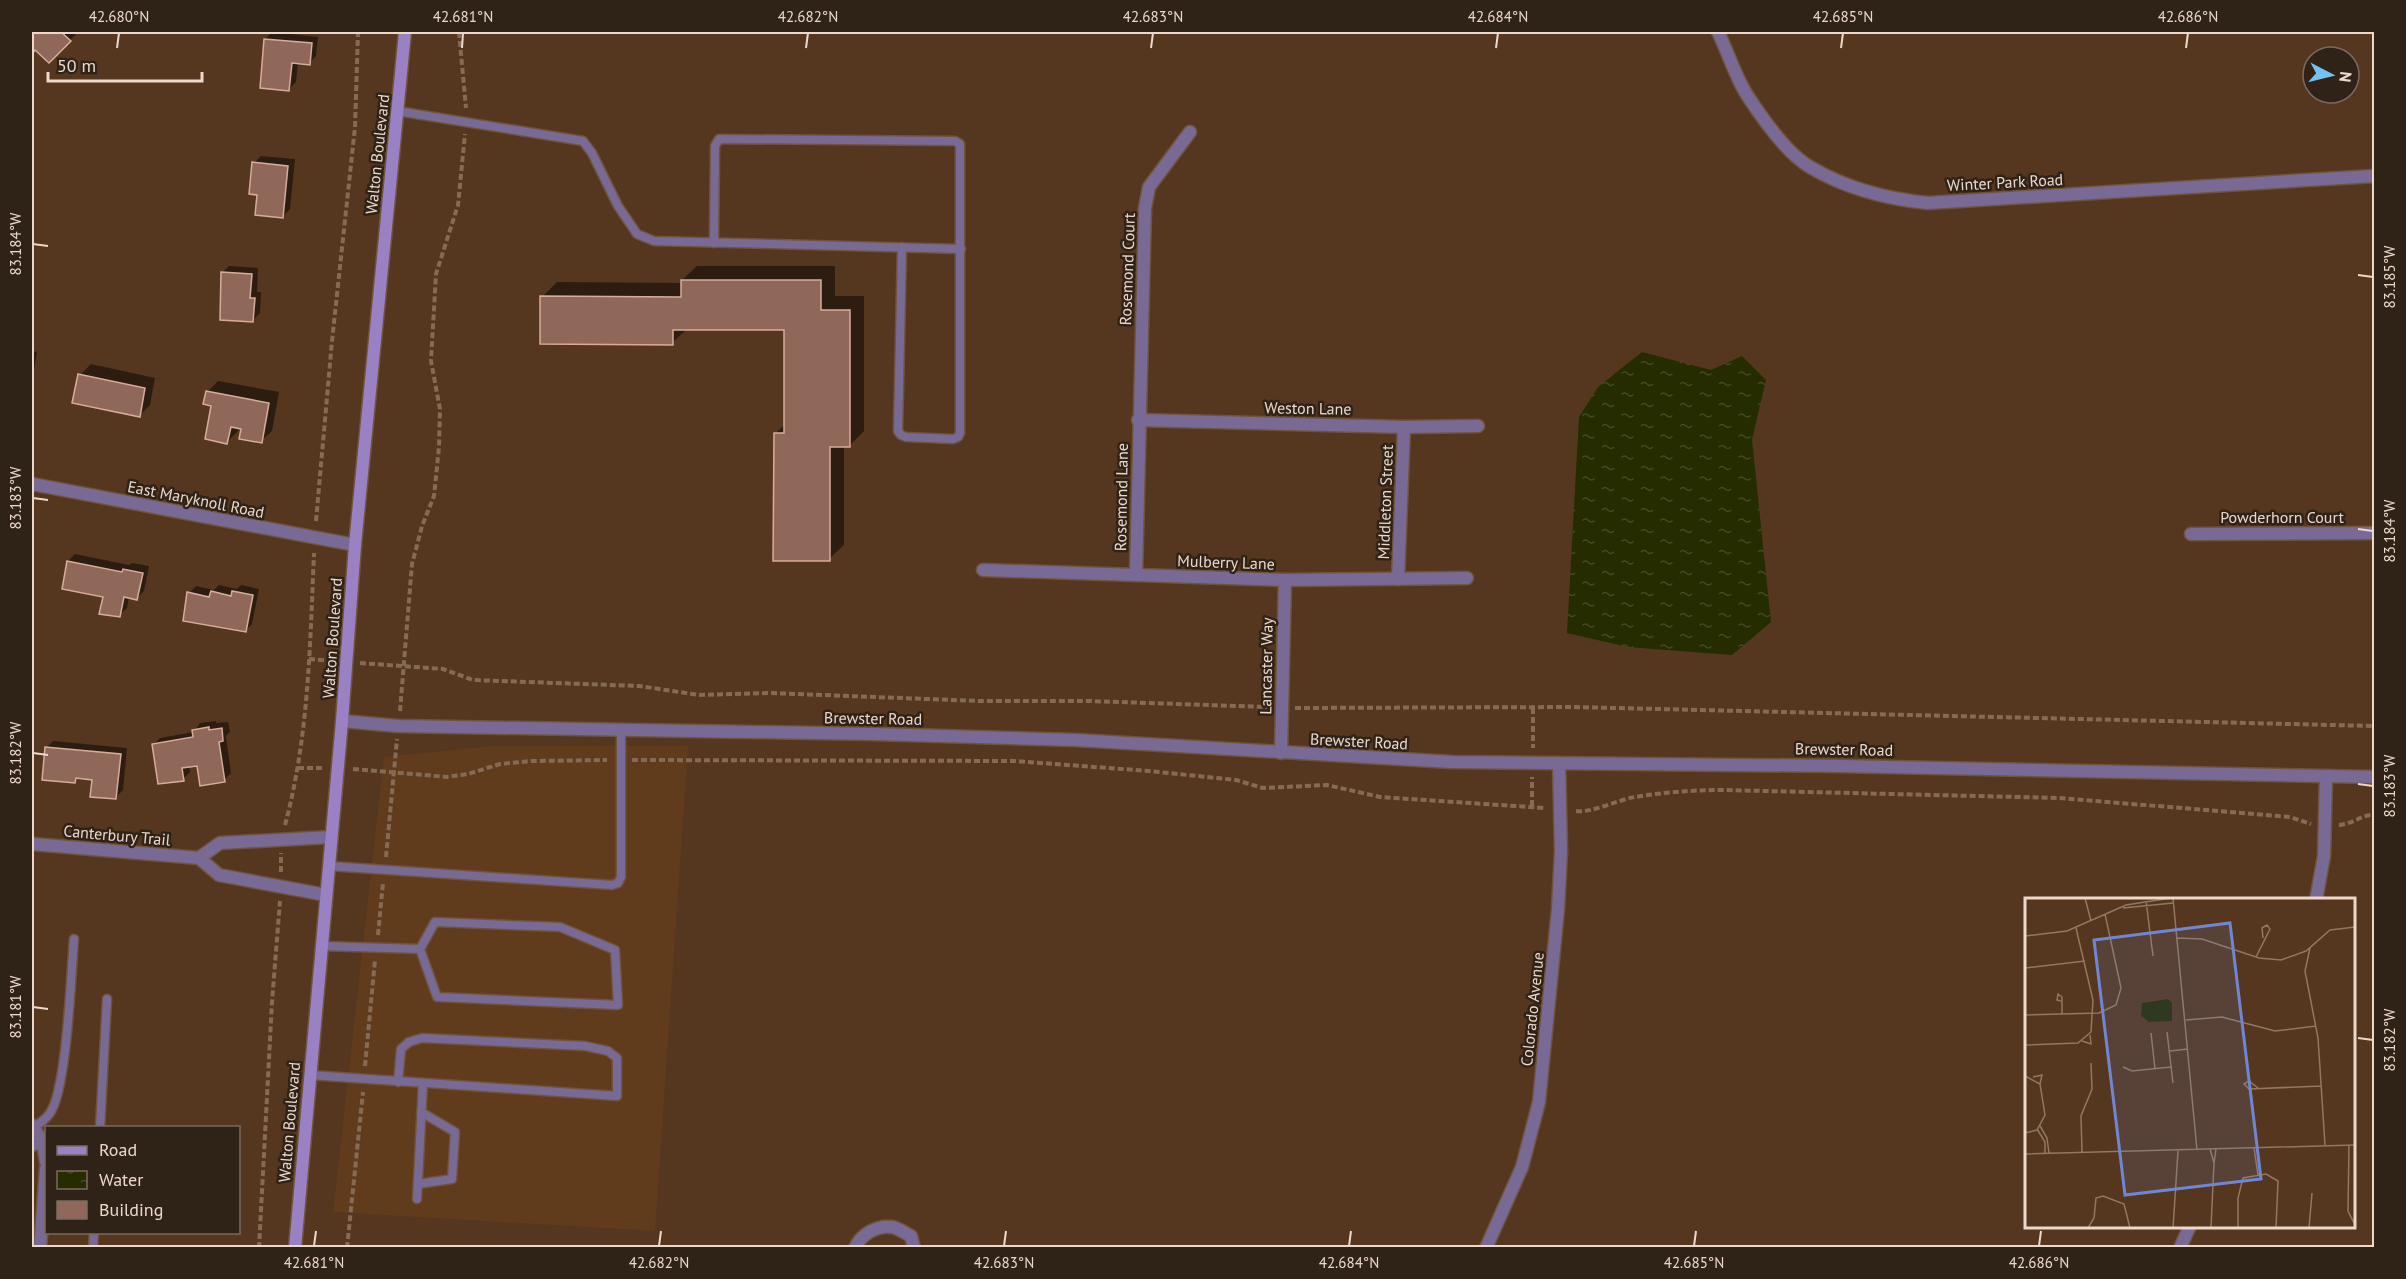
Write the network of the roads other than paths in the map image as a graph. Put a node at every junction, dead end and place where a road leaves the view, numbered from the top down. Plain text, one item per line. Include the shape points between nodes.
1 (405, 32) edge
2 (1719, 32) edge
3 (397, 111) junction
4 (1190, 132) dead end
5 (2374, 176) edge
6 (714, 243) junction
7 (902, 247) junction
8 (961, 249) junction
9 (1138, 420) junction
10 (1478, 426) dead end
11 (1404, 427) junction
12 (32, 484) edge
13 (2374, 533) edge
14 (2191, 534) dead end
15 (355, 545) junction
16 (983, 570) dead end
17 (1136, 574) junction
18 (1467, 578) dead end
19 (1398, 579) junction
20 (1284, 580) junction
21 (342, 721) junction
22 (621, 730) junction
23 (1281, 753) junction
24 (1559, 763) junction
25 (2326, 776) junction
26 (2374, 777) edge
27 (331, 837) junction
28 (32, 844) edge
29 (199, 858) junction
30 (329, 866) junction
31 (326, 895) junction
32 (2316, 898) edge
33 (74, 939) dead end
34 (322, 946) junction
35 (420, 949) junction
36 (108, 999) dead end
37 (310, 1075) junction
38 (398, 1082) junction
39 (423, 1083) junction
40 (421, 1112) junction
41 (100, 1126) edge
42 (32, 1127) edge
43 (37, 1145) edge
44 (45, 1160) edge
45 (45, 1182) edge
46 (418, 1184) junction
47 (417, 1199) dead end
48 (2190, 1228) edge
49 (40, 1248) edge
50 (295, 1248) edge
51 (855, 1248) edge
52 (914, 1248) edge
53 (1486, 1248) edge
54 (2180, 1248) edge

1 - 3 main road, Walton Boulevard
2 - 5 street, Winter Park Road via 1746,93 1778,138 1809,167 1860,190 1897,200 1928,203
3 - 6 lane via 583,141 637,234 654,241
3 - 15 main road, Walton Boulevard
4 - 9 street, Rosemond Court via 1149,187 1145,208
6 - 7 lane
6 - 8 lane via 715,146 719,139 955,141 961,150
7 - 8 lane
7 - 8 lane via 898,431 906,437 953,439 960,433
9 - 11 street, Weston Lane
9 - 17 street, Rosemond Lane
10 - 11 street, Weston Lane
11 - 19 street, Middleton Street
12 - 15 street, East Maryknoll Road
13 - 14 street, Powderhorn Court
15 - 21 main road, Walton Boulevard
16 - 17 street, Mulberry Lane
17 - 20 street, Mulberry Lane
18 - 19 street, Mulberry Lane
19 - 20 street, Mulberry Lane
20 - 23 street, Lancaster Way
21 - 22 street, Brewster Road via 398,726
21 - 27 main road, Walton Boulevard
22 - 23 street, Brewster Road via 1076,740
22 - 30 lane via 618,883
23 - 24 street, Brewster Road
24 - 25 street, Brewster Road
24 - 53 street, Colorado Avenue via 1558,909 1539,1102 1522,1167
25 - 26 street, Brewster Road
25 - 32 street via 2324,856
27 - 29 street via 220,843
27 - 30 main road, Walton Boulevard
28 - 29 street, Canterbury Trail
29 - 31 street via 219,875
30 - 31 main road, Walton Boulevard
31 - 34 main road, Walton Boulevard
33 - 42 lane via 58,1094 50,1113
34 - 35 lane
34 - 37 main road, Walton Boulevard
35 - 35 lane via 437,997 618,1005 615,950 560,927 435,922
36 - 41 lane
37 - 38 lane
37 - 50 main road, Walton Boulevard
38 - 39 lane
38 - 39 lane via 401,1049 422,1038 585,1046 608,1051 617,1058 617,1096
39 - 40 lane
40 - 46 lane
40 - 46 lane via 455,1132 452,1179
42 - 43 street
43 - 44 street
45 - 49 street
46 - 47 lane
48 - 54 street
51 - 52 street via 873,1229 893,1227 911,1236

